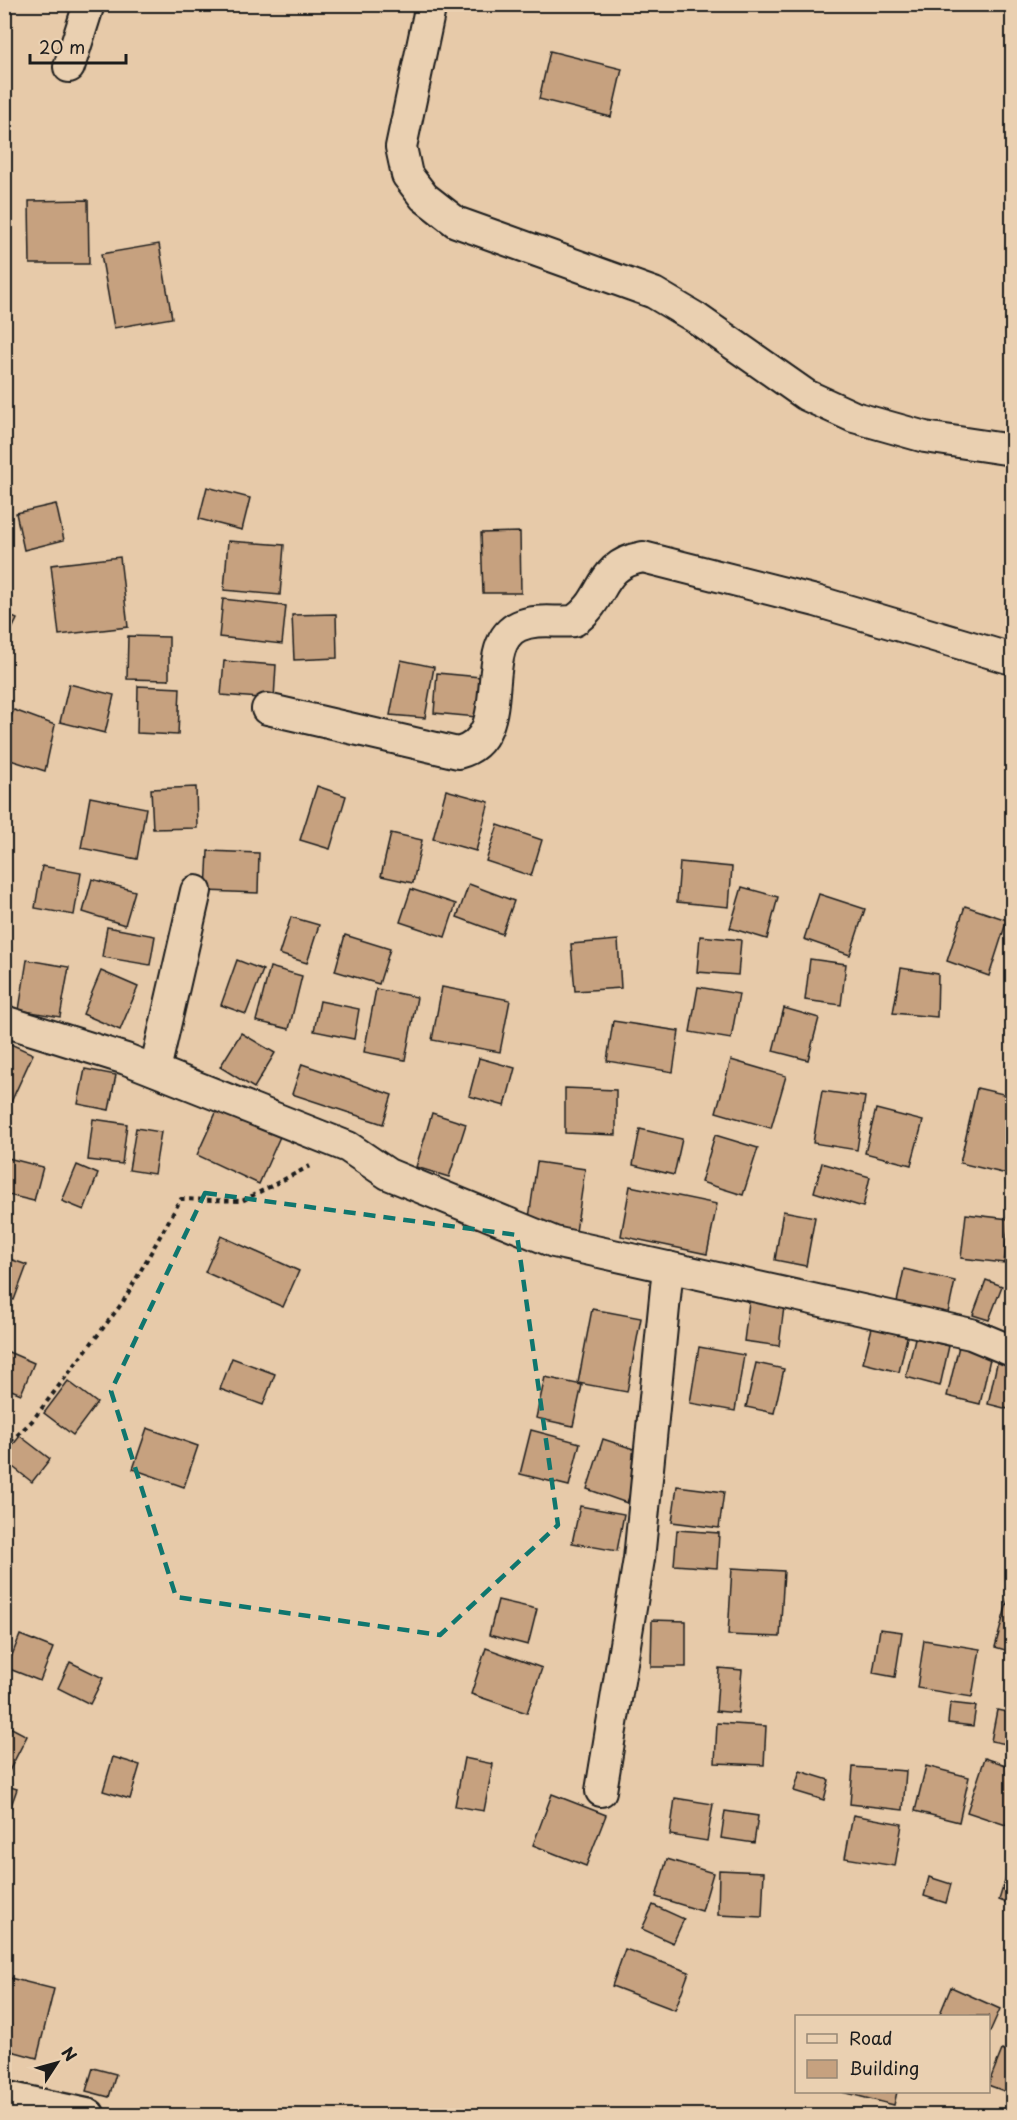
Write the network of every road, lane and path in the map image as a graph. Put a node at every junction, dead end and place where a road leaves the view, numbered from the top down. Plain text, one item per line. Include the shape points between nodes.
1 (89, 4) edge
2 (431, 4) edge
3 (69, 67) dead end
4 (1012, 450) edge
5 (1012, 659) edge
6 (267, 709) dead end
7 (196, 891) dead end
8 (4, 1021) edge
9 (155, 1071) junction
10 (348, 1147) junction
11 (668, 1267) junction
12 (1012, 1351) edge
13 (4, 1448) edge
14 (601, 1791) dead end
15 (4, 2097) edge
16 (88, 2115) edge

1 - 3 street
2 - 4 street via 401,147 407,175 424,196 456,222 654,293 806,395 854,417 925,437
5 - 6 street via 816,601 643,557 627,560 612,570 591,606 574,621 535,621 507,634 488,726 470,750 458,753
7 - 9 street
8 - 9 street
9 - 10 street
10 - 11 street via 388,1174 554,1242
10 - 13 path via 242,1201 181,1199 123,1302 32,1421
11 - 12 street via 971,1334
11 - 14 street via 639,1559
15 - 16 street

